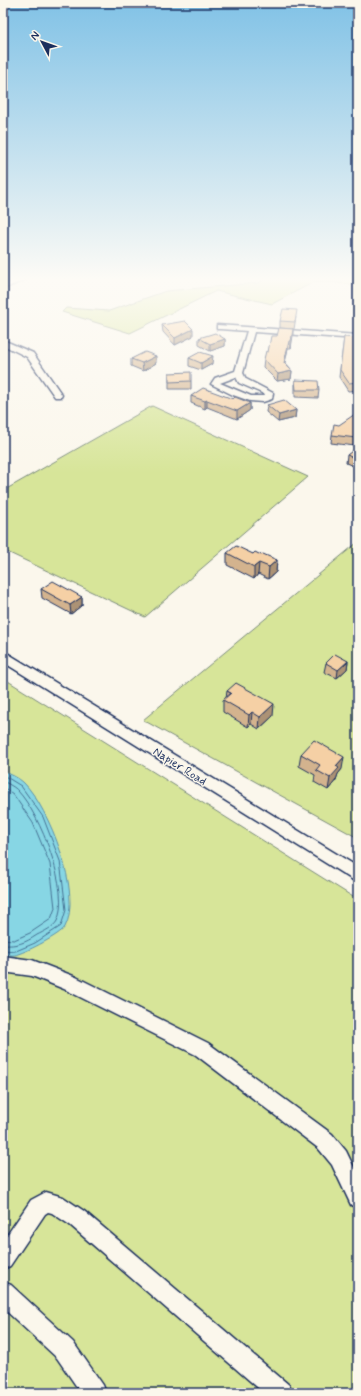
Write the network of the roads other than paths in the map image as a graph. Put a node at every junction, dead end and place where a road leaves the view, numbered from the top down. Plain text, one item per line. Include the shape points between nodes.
1 (5, 343) edge
2 (247, 343) edge
3 (239, 373) junction
4 (58, 395) dead end
5 (3, 656) edge
6 (358, 875) edge
7 (3, 964) edge
8 (358, 1198) edge
9 (3, 1259) edge
10 (3, 1293) edge
11 (95, 1393) edge
12 (281, 1393) edge

1 - 4 street via 30,355
2 - 3 street
3 - 3 street via 218,380 215,384 254,399 269,397 269,393 242,381
5 - 6 street, Napier Road
7 - 8 street via 32,968 70,983 202,1049 325,1142 339,1158
9 - 12 street via 38,1207 46,1202 56,1204 77,1218
10 - 11 street via 65,1350

